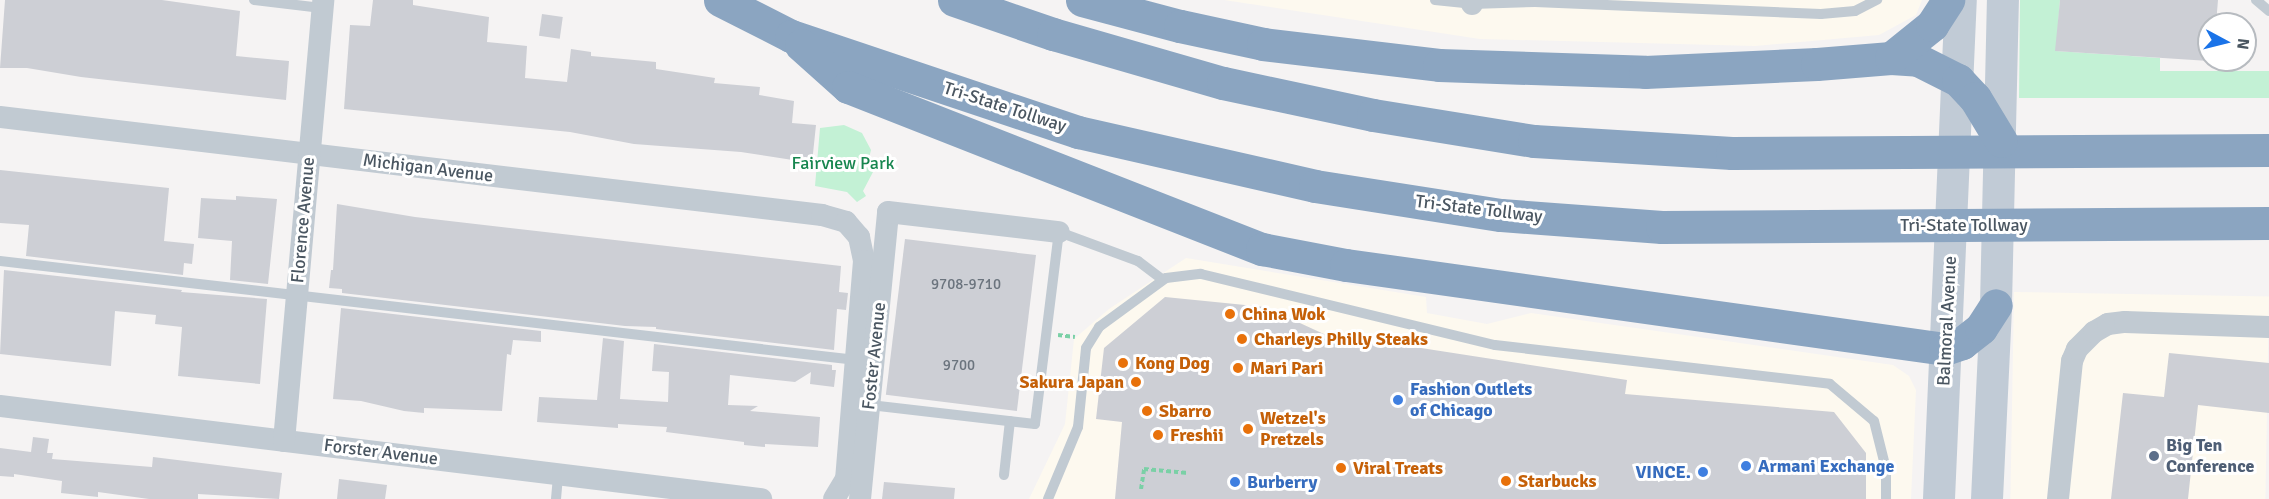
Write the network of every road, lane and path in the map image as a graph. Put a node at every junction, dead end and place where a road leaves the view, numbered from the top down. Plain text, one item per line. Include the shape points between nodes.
1 (254, 0) edge
2 (720, 0) edge
3 (954, 0) edge
4 (1082, 0) edge
5 (1435, 0) edge
6 (1877, 0) edge
7 (1948, 0) edge
8 (1961, 0) edge
9 (2002, 0) edge
10 (2256, 0) edge
11 (1472, 2) edge
12 (323, 4) edge
13 (2269, 11) edge
14 (791, 36) junction
15 (1891, 58) junction
16 (1973, 93) junction
17 (0, 117) edge
18 (2001, 141) joint
19 (2269, 150) edge
20 (308, 154) junction
21 (2269, 223) edge
22 (853, 228) joint
23 (1059, 232) junction
24 (0, 261) edge
25 (1163, 280) junction
26 (296, 296) junction
27 (1996, 299) junction
28 (2269, 327) edge
29 (1945, 349) junction
30 (856, 360) junction
31 (870, 405) junction
32 (0, 406) edge
33 (1010, 421) junction
34 (284, 441) junction
35 (1188, 473) dead end
36 (558, 474) junction
37 (1004, 475) dead end
38 (1141, 489) dead end
39 (749, 498) edge
40 (556, 499) edge
41 (834, 499) edge
42 (861, 499) edge
43 (1048, 499) edge
44 (1886, 499) edge
45 (1939, 499) edge
46 (1986, 499) edge
47 (2058, 499) edge

1 - 12 lane
2 - 14 highway, Tri-State Tollway
3 - 19 highway via 1223,83 1373,115 1534,141 1732,153
4 - 15 highway via 1263,44 1439,65 1645,72
5 - 11 lane
6 - 11 lane via 1855,10 1821,14
7 - 15 highway via 1932,25
8 - 16 street, Balmoral Avenue
9 - 16 street, Balmoral Avenue
10 - 13 lane
12 - 20 street, Florence Avenue
14 - 21 highway, Tri-State Tollway via 1078,132 1315,186 1501,215 1662,226
14 - 29 highway via 848,87 1262,249 1346,265
15 - 16 highway via 1918,60
16 - 18 highway
16 - 29 street, Balmoral Avenue
17 - 20 street, Michigan Avenue
18 - 27 street
20 - 22 street, Michigan Avenue via 822,215
20 - 26 street, Florence Avenue
22 - 30 street, Foster Avenue via 864,261
23 - 25 lane via 1138,261
23 - 31 street, Foster Avenue via 888,212
23 - 33 lane via 1035,424
24 - 26 lane
25 - 43 lane via 1099,327 1086,348 1077,427
25 - 44 lane via 1200,274 1495,345 1830,384 1874,421 1886,469
26 - 30 lane
26 - 34 street, Florence Avenue
27 - 29 highway via 1981,328 1962,343
27 - 46 street
28 - 47 street via 2125,322 2108,324 2094,332 2077,349 2072,361
29 - 45 street, Balmoral Avenue
30 - 41 street, Foster Avenue via 846,479
31 - 33 lane
31 - 42 street, Foster Avenue
32 - 34 street, Forster Avenue
33 - 37 lane
34 - 36 street, Forster Avenue
35 - 38 path via 1144,469
36 - 39 street, Forster Avenue
36 - 40 lane

